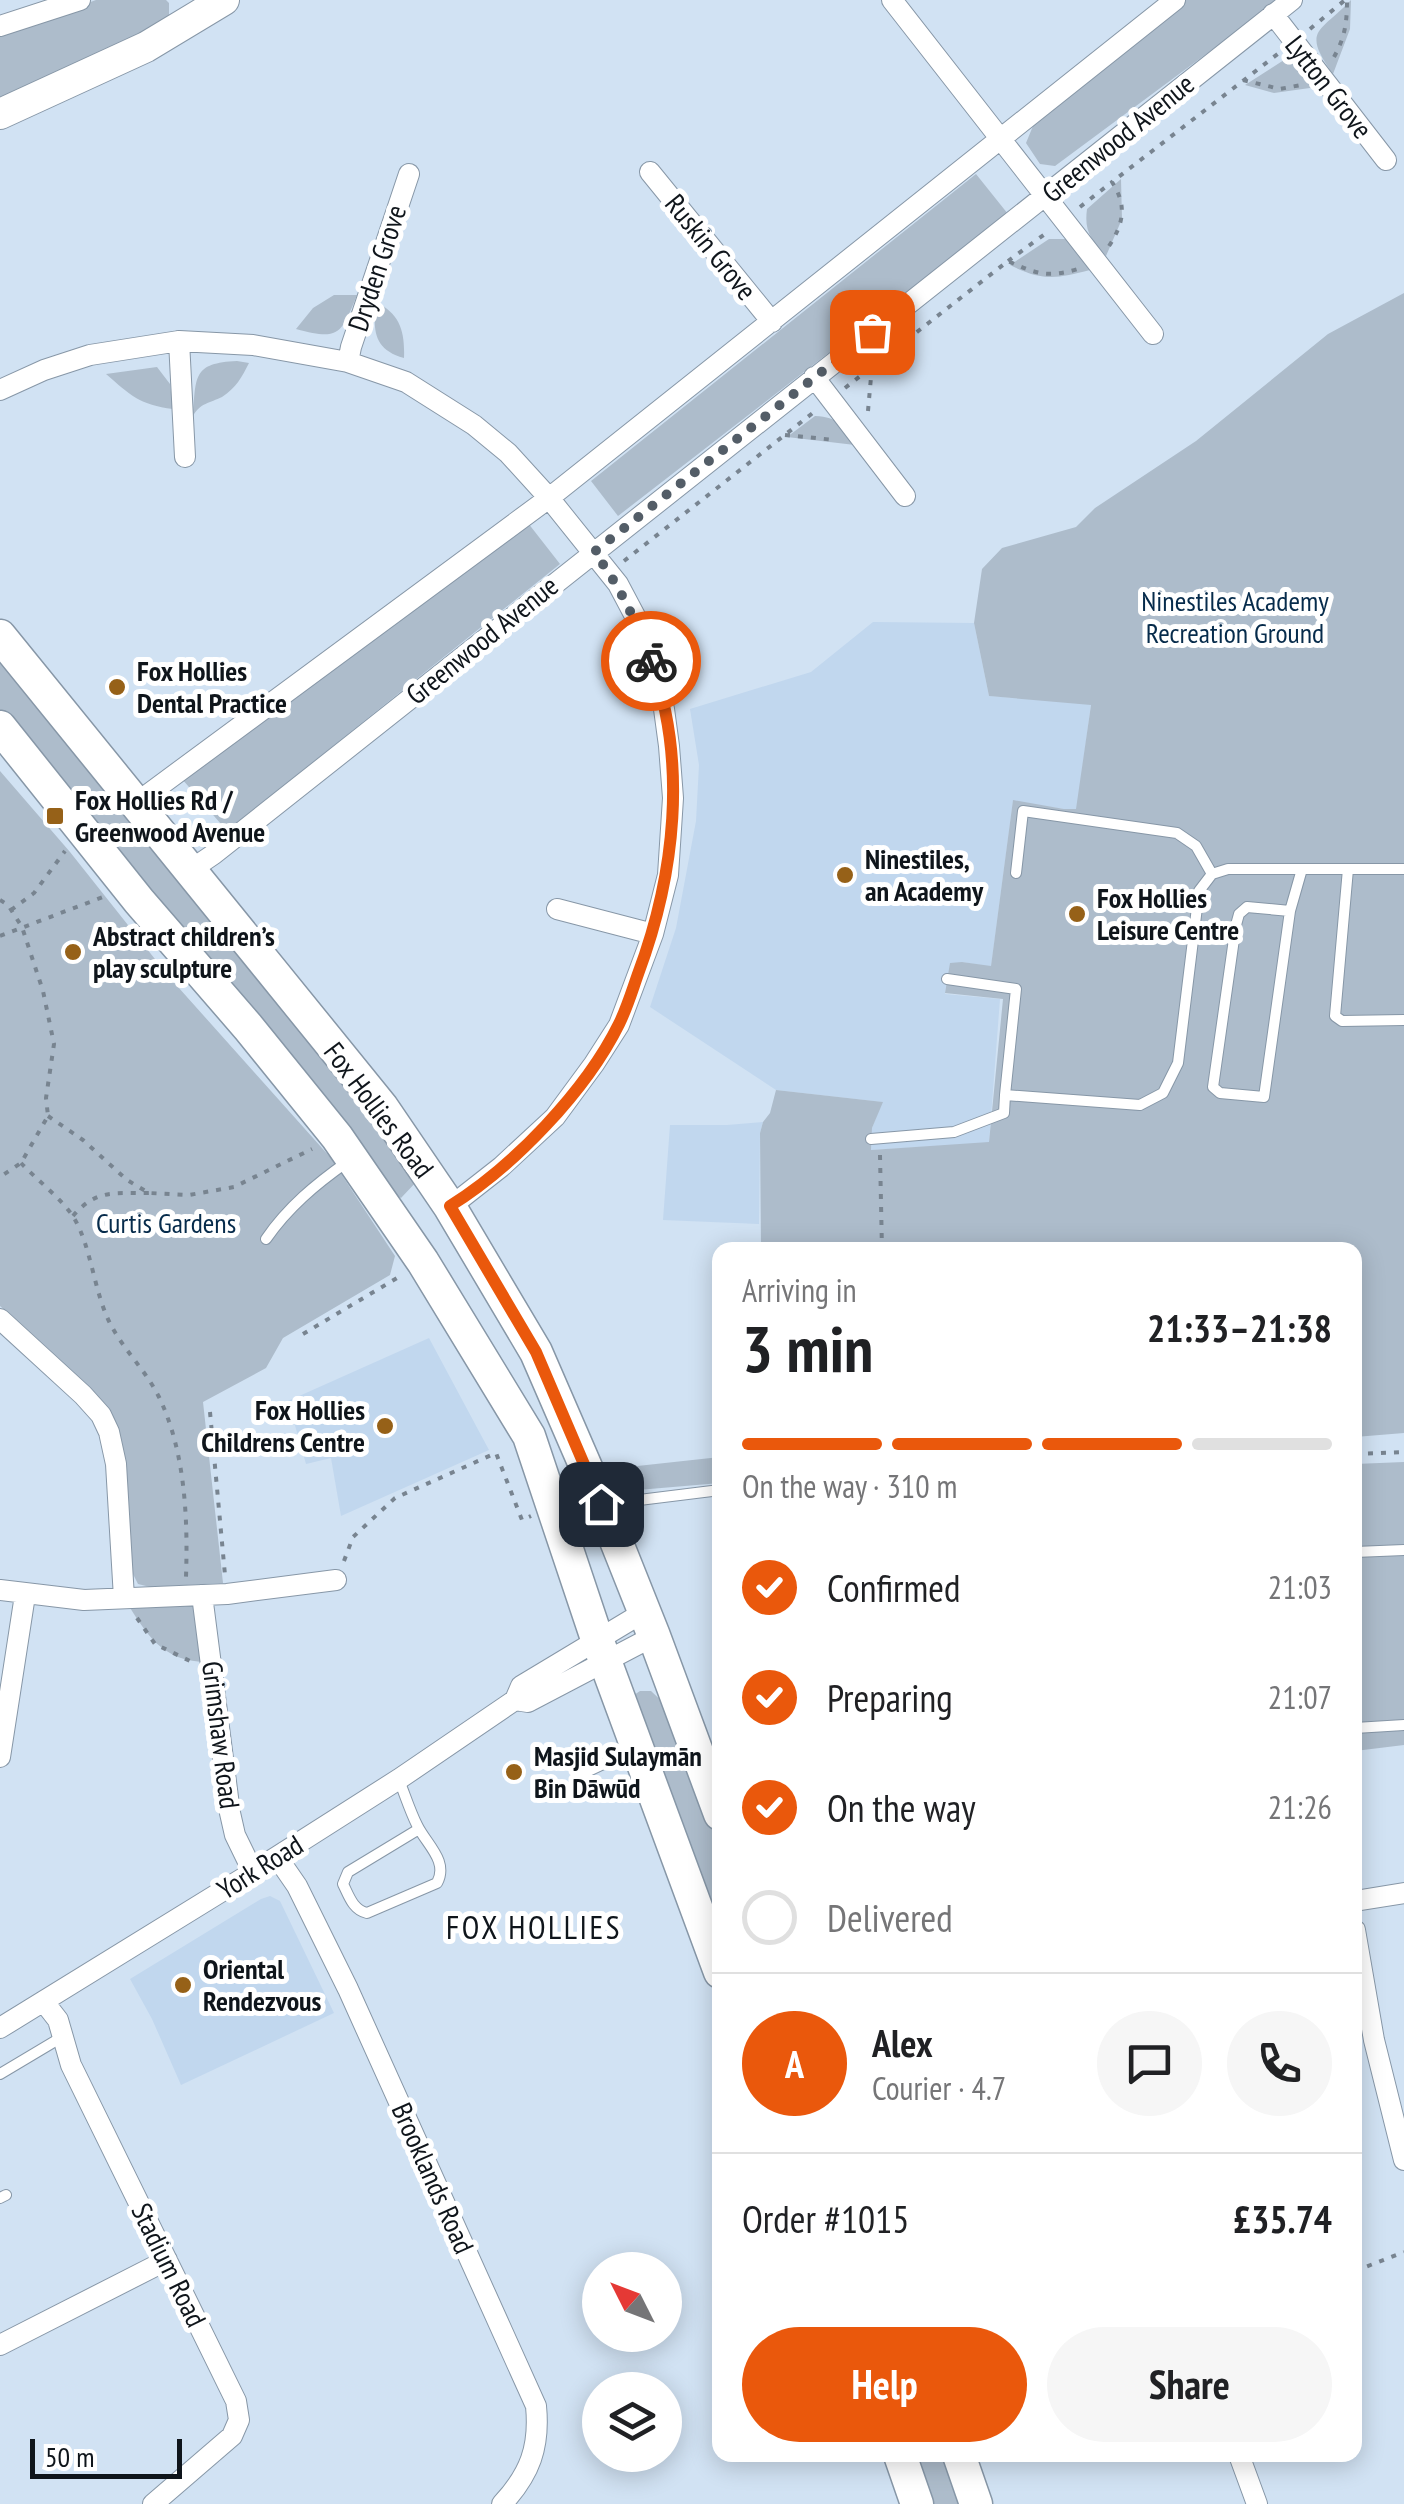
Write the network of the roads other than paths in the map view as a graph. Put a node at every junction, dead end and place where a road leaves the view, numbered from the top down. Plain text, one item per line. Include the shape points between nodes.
1 (80, 0) edge
2 (892, 0) edge
3 (1175, 0) edge
4 (1292, 0) edge
5 (206, 5) edge
6 (1273, 14) junction
7 (0, 26) edge
8 (0, 114) edge
9 (1000, 139) junction
10 (1386, 160) dead end
11 (650, 172) dead end
12 (409, 174) dead end
13 (1044, 197) junction
14 (772, 322) junction
15 (1153, 334) dead end
16 (179, 341) junction
17 (348, 362) junction
18 (814, 377) junction
19 (0, 390) edge
20 (185, 457) dead end
21 (905, 496) dead end
22 (549, 498) junction
23 (594, 552) junction
24 (0, 636) edge
25 (0, 727) edge
26 (135, 804) junction
27 (1302, 869) junction
28 (1348, 869) junction
29 (1404, 869) edge
30 (189, 870) junction
31 (1016, 873) dead end
32 (1212, 874) junction
33 (557, 908) dead end
34 (1290, 910) junction
35 (653, 934) junction
36 (947, 980) dead end
37 (1404, 1020) edge
38 (1005, 1095) junction
39 (876, 1138) road end
40 (344, 1148) junction
41 (450, 1206) junction
42 (403, 1234) junction
43 (266, 1238) dead end
44 (0, 1318) edge
45 (712, 1491) edge
46 (601, 1504) junction
47 (1404, 1550) edge
48 (1362, 1552) edge
49 (336, 1580) road end
50 (0, 1590) edge
51 (25, 1595) junction
52 (193, 1595) junction
53 (124, 1598) junction
54 (649, 1624) junction
55 (601, 1649) junction
56 (1404, 1726) edge
57 (1362, 1728) edge
58 (638, 1748) junction
59 (0, 1756) edge
60 (580, 1775) dead end
61 (399, 1779) junction
62 (712, 1793) edge
63 (419, 1829) junction
64 (277, 1857) junction
65 (253, 1872) junction
66 (1404, 1894) edge
67 (1362, 1900) edge
68 (712, 1950) edge
69 (1362, 1971) edge
70 (44, 2002) junction
71 (0, 2028) edge
72 (62, 2037) junction
73 (0, 2074) edge
74 (1404, 2160) edge
75 (167, 2260) junction
76 (0, 2346) edge
77 (902, 2462) edge
78 (961, 2462) edge
79 (1242, 2462) edge
80 (153, 2504) edge
81 (502, 2504) edge
82 (917, 2504) edge
83 (976, 2504) edge
84 (1257, 2504) edge

1 - 7 street
2 - 9 street
3 - 9 street
4 - 6 street, Greenwood Avenue
5 - 8 main road via 146,47
6 - 10 street, Lytton Grove
6 - 13 street, Greenwood Avenue
9 - 13 street
9 - 14 street
11 - 14 street, Ruskin Grove
12 - 17 street, Dryden Grove
13 - 15 street
13 - 18 street, Greenwood Avenue
14 - 22 street
16 - 17 street via 254,345
16 - 19 street via 90,355
16 - 20 street
17 - 22 street via 406,382 474,424
18 - 21 street
18 - 23 street, Greenwood Avenue
22 - 23 street
22 - 26 street
23 - 30 street, Greenwood Avenue
23 - 35 street via 636,618 669,746 668,875
24 - 26 main road, Fox Hollies Road
25 - 40 main road, Fox Hollies Road
26 - 30 main road, Fox Hollies Road
27 - 28 lane
27 - 32 lane
27 - 34 lane
28 - 29 lane
28 - 37 lane via 1335,1016
30 - 41 main road, Fox Hollies Road via 382,1107
31 - 32 lane via 1023,811 1177,832 1196,846
32 - 38 lane via 1198,891 1178,1063 1163,1093 1140,1105
33 - 35 street
34 - 34 lane via 1264,1097 1220,1093 1214,1087 1239,914 1247,907
35 - 41 street via 619,1025 555,1117
36 - 38 lane via 1016,989
38 - 39 lane via 1004,1113 954,1132
40 - 42 main road, Fox Hollies Road
40 - 43 lane
41 - 42 main road
41 - 46 main road, Fox Hollies Road via 536,1352
42 - 55 main road, Fox Hollies Road via 529,1436
44 - 53 street via 84,1395 109,1432
45 - 46 lane
46 - 54 main road, Fox Hollies Road
47 - 48 lane
49 - 52 street
50 - 51 street
51 - 53 street
51 - 59 street
52 - 53 street
52 - 65 street, Grimshaw Road via 211,1662 230,1814
54 - 55 street, York Road
54 - 62 main road, Fox Hollies Road
55 - 58 main road, Fox Hollies Road
55 - 61 street, York Road via 521,1686 515,1700
56 - 57 lane
58 - 60 lane
58 - 68 main road, Fox Hollies Road
61 - 63 lane
61 - 64 street, York Road
63 - 63 lane via 434,1848 442,1871 438,1883 360,1912 343,1884 348,1872
64 - 65 street, York Road
64 - 81 street, Brooklands Road via 348,1989 536,2406 530,2464
65 - 70 street, York Road
66 - 67 street
69 - 74 street
70 - 71 street, York Road
70 - 72 street, Stadium Road
72 - 73 lane
72 - 75 street, Stadium Road
75 - 76 street
75 - 80 street, Stadium Road via 236,2401 239,2420 232,2436
77 - 82 main road
78 - 83 main road
79 - 84 street

